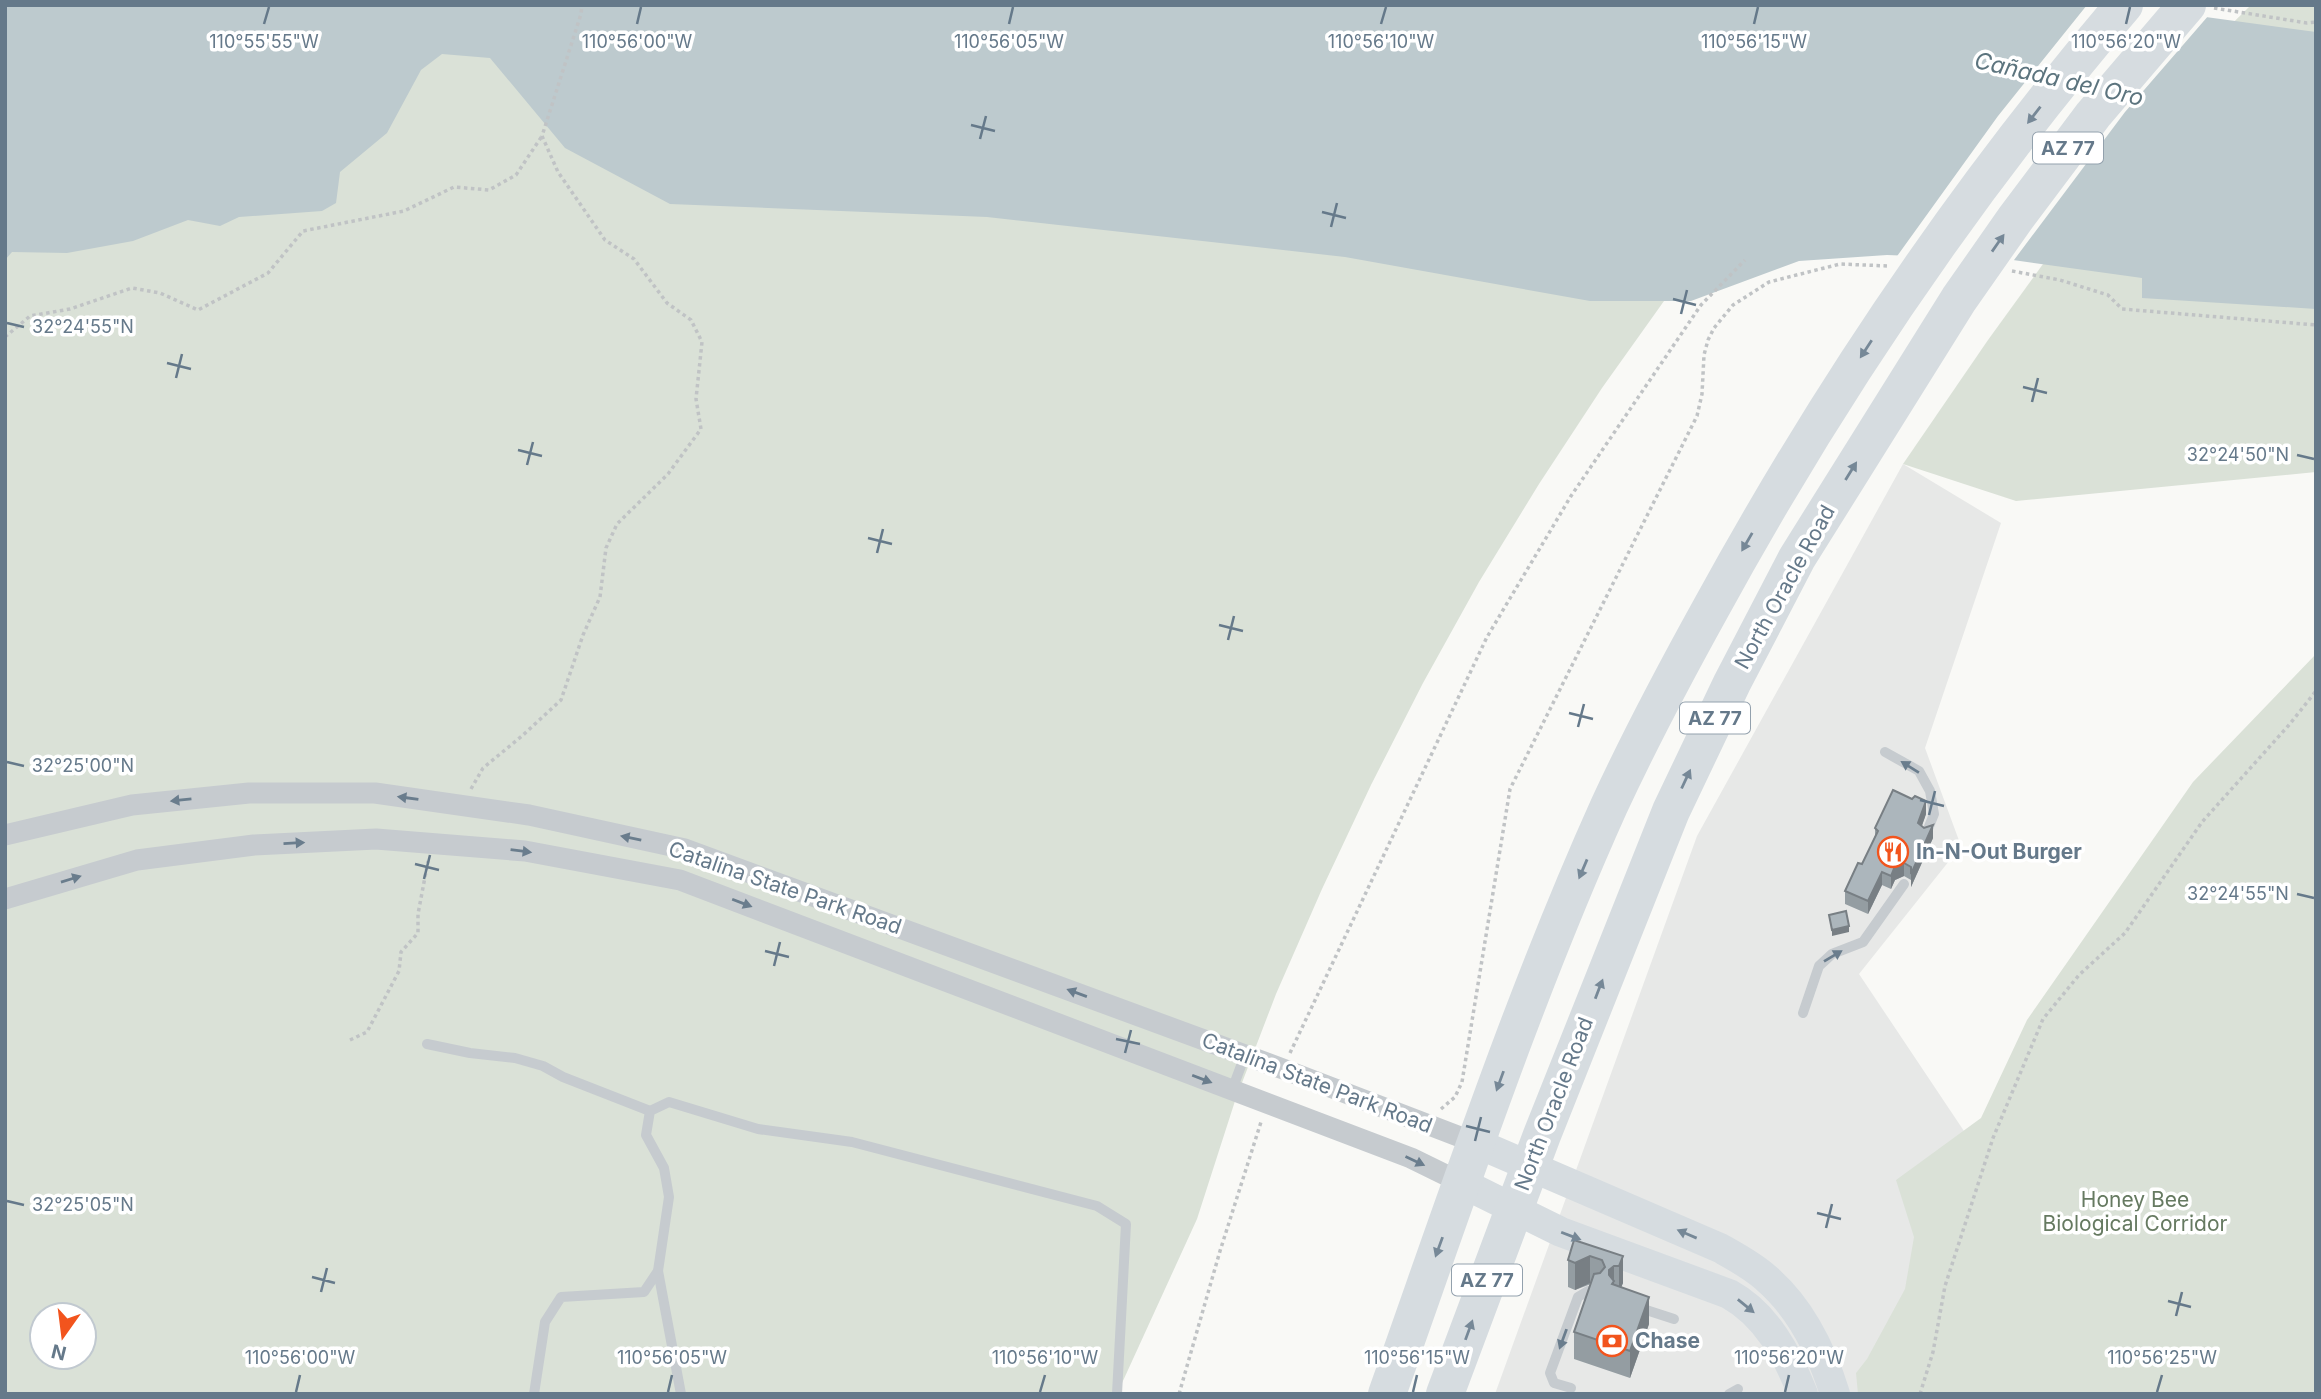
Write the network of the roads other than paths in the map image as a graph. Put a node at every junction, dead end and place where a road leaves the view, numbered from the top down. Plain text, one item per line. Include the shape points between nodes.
1 (2124, 5) edge
2 (2195, 6) edge
3 (1885, 752) dead end
4 (1926, 834) edge
5 (5, 835) edge
6 (1904, 884) dead end
7 (5, 899) edge
8 (1803, 1013) dead end
9 (427, 1044) dead end
10 (1245, 1055) junction
11 (1232, 1090) junction
12 (650, 1111) junction
13 (1476, 1143) junction
14 (1530, 1167) junction
15 (1462, 1183) junction
16 (1514, 1208) junction
17 (659, 1271) junction
18 (1597, 1293) edge
19 (1628, 1304) edge
20 (1674, 1319) dead end
21 (1570, 1388) dead end
22 (534, 1394) edge
23 (681, 1394) edge
24 (1117, 1394) edge
25 (1387, 1394) edge
26 (1445, 1394) edge
27 (1803, 1394) edge
28 (1835, 1394) edge

1 -> 13 highway, AZ 77 via 2010,146 1904,292 1819,421 1738,559 1609,806 1546,956
14 -> 2 highway, North Oracle Road / AZ 77 via 1661,836 1797,558 1959,299 2093,115
4 -> 3 lane via 1934,814 1930,791 1919,771
10 -> 5 street, Catalina State Park Road via 685,849 529,815 375,793 249,793 132,805
8 -> 6 lane via 1819,965 1832,954 1863,942
7 -> 11 street, Catalina State Park Road via 137,860 254,845 376,839 525,850 680,880
9 - 12 lane via 543,1066
10 - 11 lane
10 - 13 street, Catalina State Park Road
11 -> 15 street, Catalina State Park Road via 1411,1158
12 - 17 lane via 646,1135 664,1168 669,1196
12 - 24 lane via 669,1102 758,1129 852,1142 1097,1206 1126,1224
13 - 14 street, Catalina State Park Road
13 - 15 highway, AZ 77
14 - 16 highway, North Oracle Road / AZ 77
28 -> 14 street, Catalina State Park Road via 1802,1320 1767,1278 1720,1248
15 - 16 street
15 -> 25 highway, AZ 77
26 -> 16 highway, North Oracle Road / AZ 77
16 -> 27 street via 1561,1232 1744,1303 1774,1336
17 - 22 lane via 644,1292 561,1297 545,1322
17 - 23 lane
18 -> 21 lane via 1588,1291 1578,1297 1550,1373 1554,1383
19 - 20 lane

